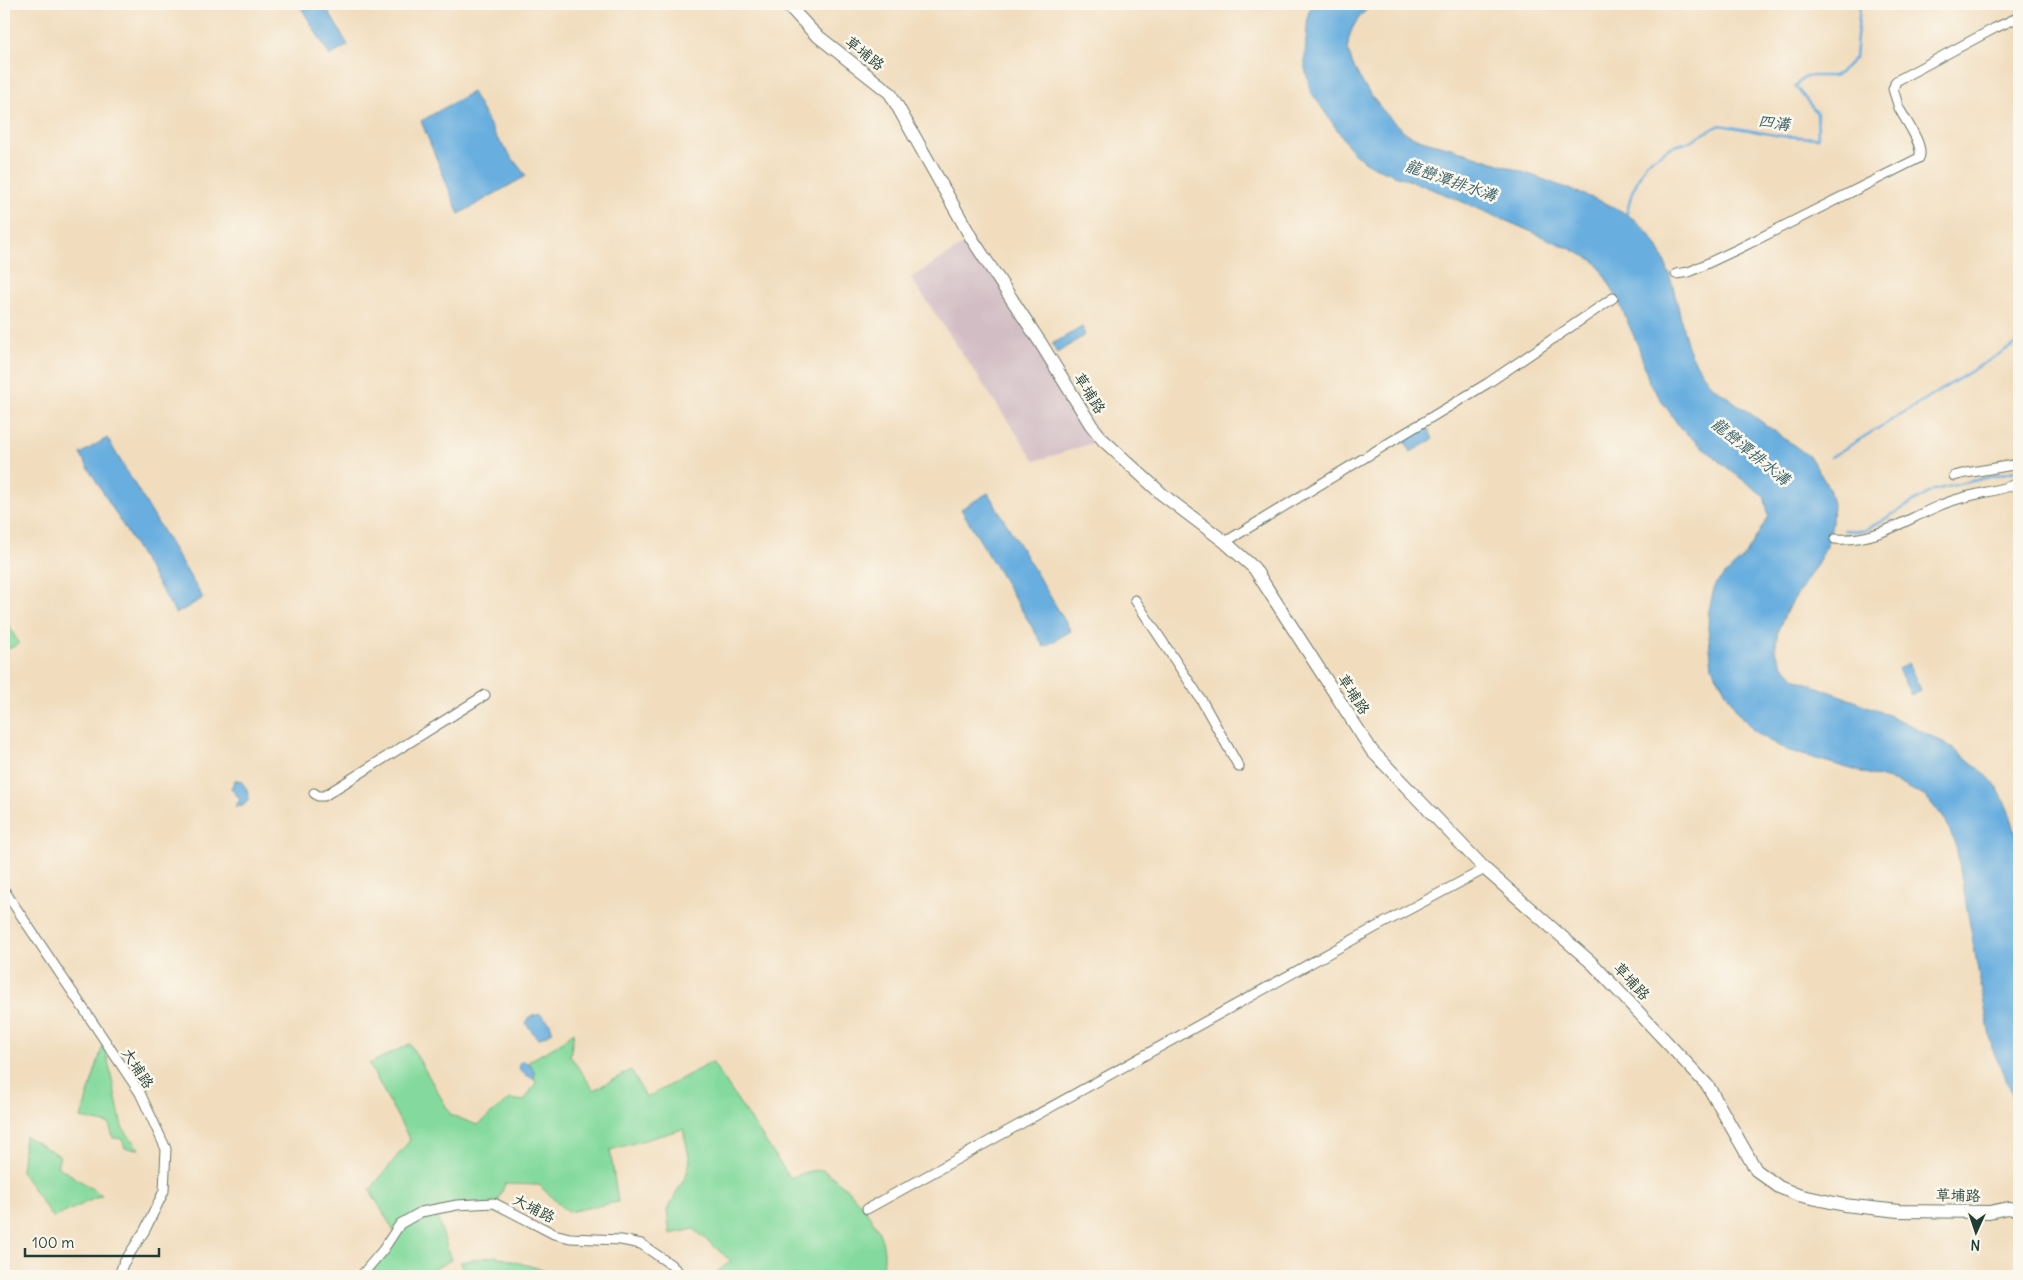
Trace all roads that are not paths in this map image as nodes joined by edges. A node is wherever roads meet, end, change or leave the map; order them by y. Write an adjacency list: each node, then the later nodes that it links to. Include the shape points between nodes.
1 (787, 4): 9 (street, 草埔路, via 814,33 890,93 972,239 1103,440 1164,495)
2 (2019, 17): 3 (street, via 1896,81 1893,89 1919,146 1919,158 1738,249 1689,272)
3 (1676, 274)
4 (1612, 298): 9 (street, via 1488,382)
5 (2019, 464): 6 (street)
6 (1954, 476)
7 (2019, 483): 8 (street, via 1942,504 1867,538)
8 (1835, 539)
9 (1225, 542): 14 (street, 草埔路, via 1254,568 1372,751)
10 (1135, 600): 12 (street, via 1202,701)
11 (485, 696): 13 (street, via 324,796)
12 (1239, 767)
13 (314, 792)
14 (1485, 869): 16 (street); 17 (street, 草埔路, via 1593,964 1708,1086 1756,1170 1779,1187 1798,1195 1844,1205 1899,1211)
15 (4, 890): 18 (street, 大埔路, via 140,1093 166,1149 164,1191)
16 (867, 1209)
17 (2019, 1210)
18 (119, 1276)
19 (361, 1276): 20 (street, 大埔路, via 400,1224 421,1212 494,1203 554,1234 641,1244)
20 (683, 1276)

